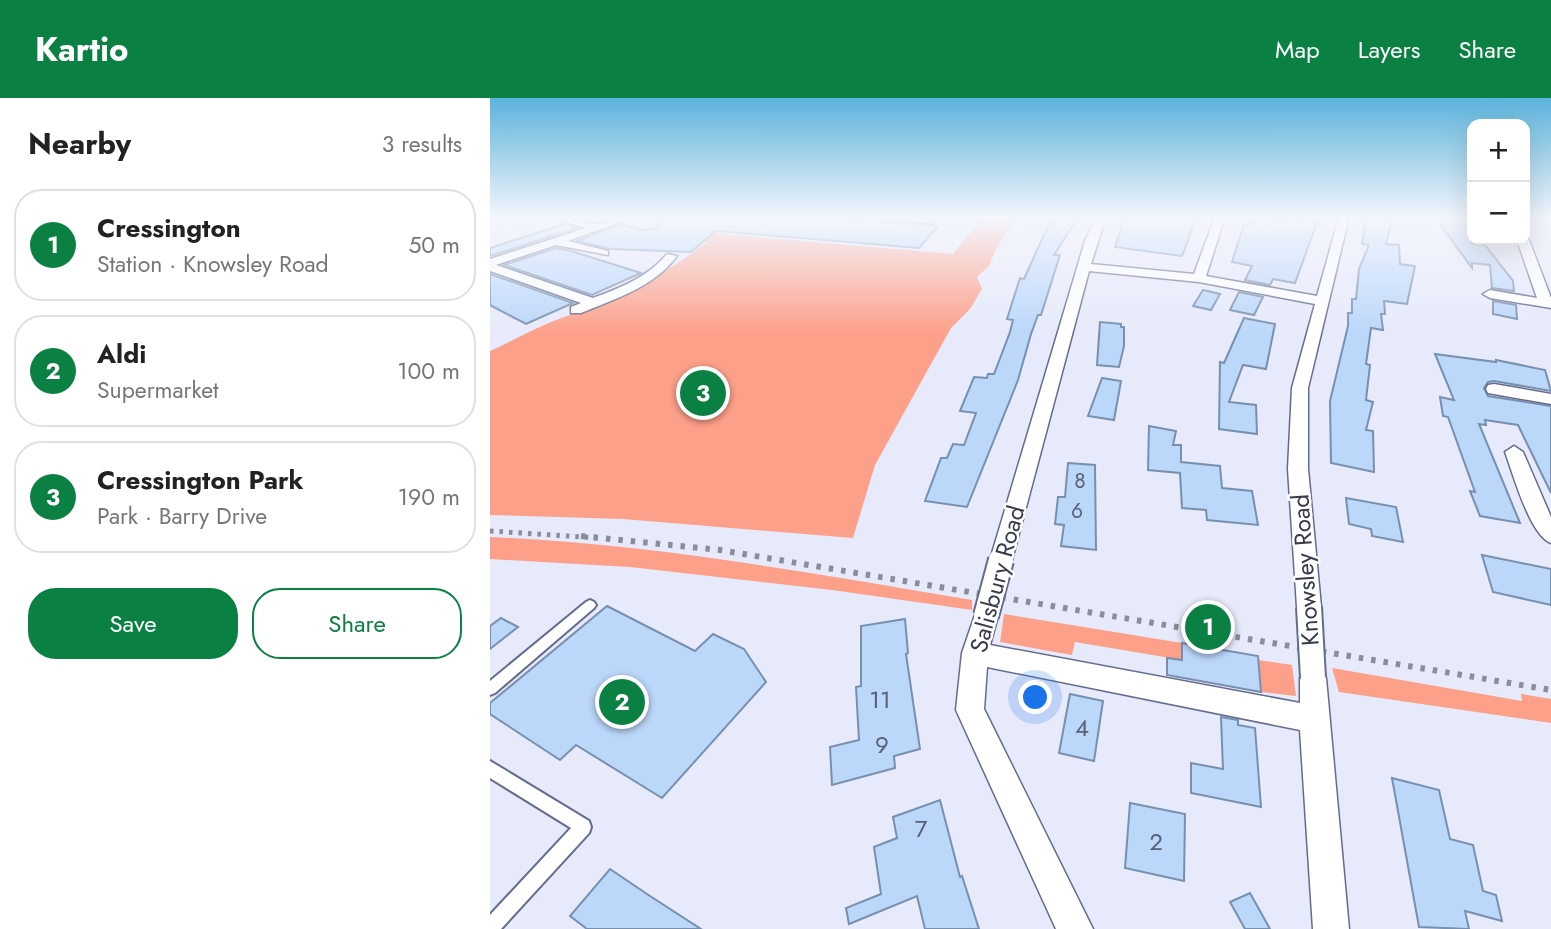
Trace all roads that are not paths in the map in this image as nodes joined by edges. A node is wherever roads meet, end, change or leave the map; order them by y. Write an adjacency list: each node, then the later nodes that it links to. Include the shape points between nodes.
1 (515, 256): 7 (street)
2 (671, 256): 12 (street, via 643,279)
3 (1087, 256): 8 (street, Salisbury Road)
4 (1207, 256): 9 (street)
5 (1334, 256): 11 (street, Knowsley Road)
6 (1530, 256): 13 (street)
7 (490, 265): 12 (street)
8 (1084, 267): 9 (street); 20 (street, Salisbury Road, bridge)
9 (1199, 278): 11 (street)
10 (1490, 294): 13 (street)
11 (1323, 301): 22 (street, Knowsley Road, bridge, via 1300,388 1297,469)
12 (593, 303): 14 (street)
13 (1549, 303)
14 (576, 310)
15 (1494, 389): 16 (street)
16 (1551, 399)
17 (1514, 452): 18 (street)
18 (1551, 535)
19 (590, 605): 21 (lane)
20 (975, 653): 22 (street); 25 (street, Salisbury Road, via 970,710)
21 (490, 689)
22 (1314, 719): 26 (street, Knowsley Road)
23 (490, 769): 24 (lane, via 583,827)
24 (490, 928)
25 (1075, 929)
26 (1331, 929)

